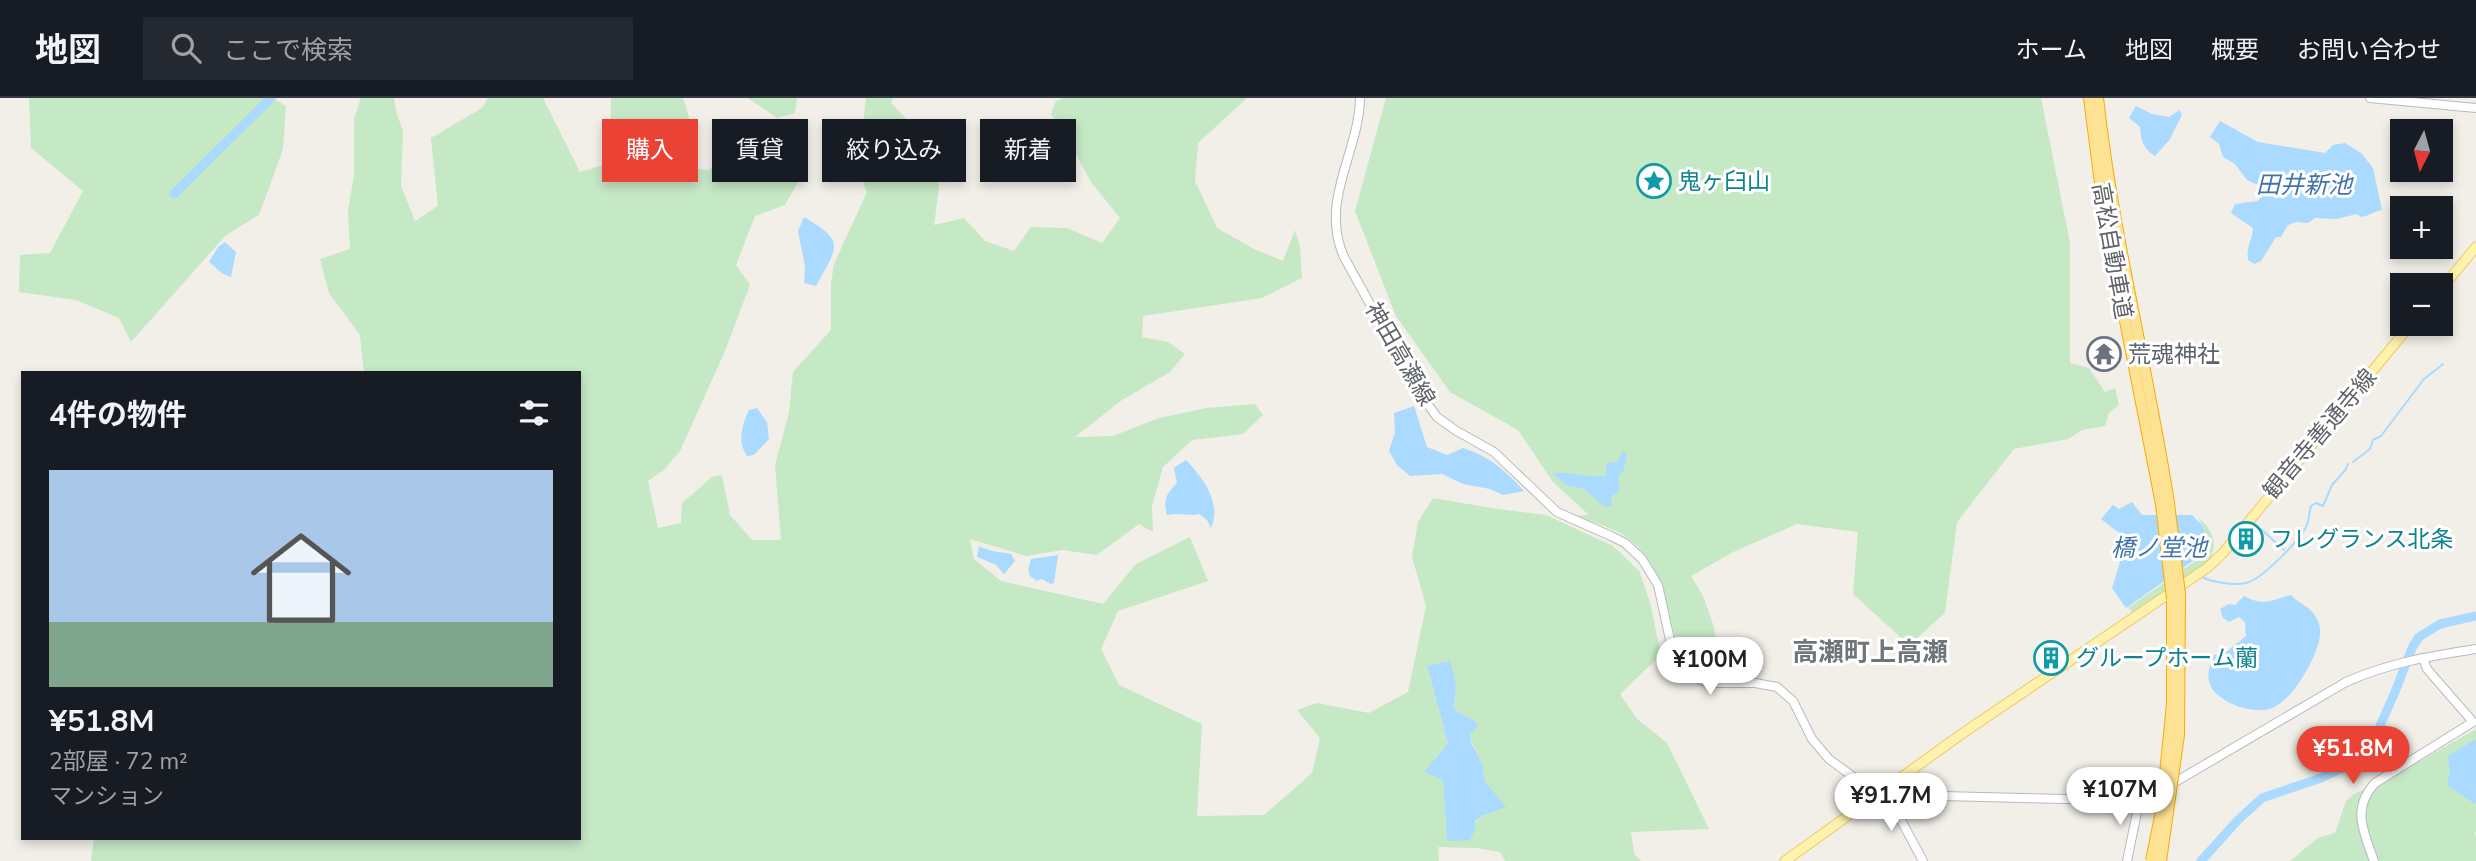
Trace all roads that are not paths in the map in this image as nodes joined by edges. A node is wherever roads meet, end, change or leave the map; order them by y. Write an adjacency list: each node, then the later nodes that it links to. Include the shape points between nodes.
1 (1360, 98): 13 (main road, 神田高瀬線, via 1336,206 1336,236 1423,399 1445,424 1503,459 1556,512 1634,550 1658,585 1672,649 1683,670 1711,683 1767,684 1785,692 1819,749)
2 (2089, 98): 9 (highway, 高松自動車道, via 2104,214)
3 (2098, 98): 9 (highway, 高松自動車道, via 2114,212 2160,447)
4 (2370, 98): 5 (main road)
5 (2476, 108)
6 (2476, 247): 7 (main road)
7 (2453, 275)
8 (2402, 336): 13 (main road, 観音寺善通寺線, via 2207,568)
9 (2165, 503): 12 (highway, 高松自動車道, bridge, via 2176,597)
10 (2476, 649): 11 (main road)
11 (2423, 658): 14 (main road, via 2380,667 2346,682); 20 (main road, via 2473,722 2375,783 2365,795 2361,816)
12 (2174, 735): 18 (highway, 高松自動車道, bridge); 19 (highway, 高松自動車道, bridge)
13 (1881, 793): 14 (main road); 15 (main road, 観音寺善通寺線); 16 (main road)
14 (2140, 798): 17 (main road)
15 (1785, 861)
16 (1923, 861)
17 (2127, 861)
18 (2151, 861)
19 (2161, 861)
20 (2374, 861)

